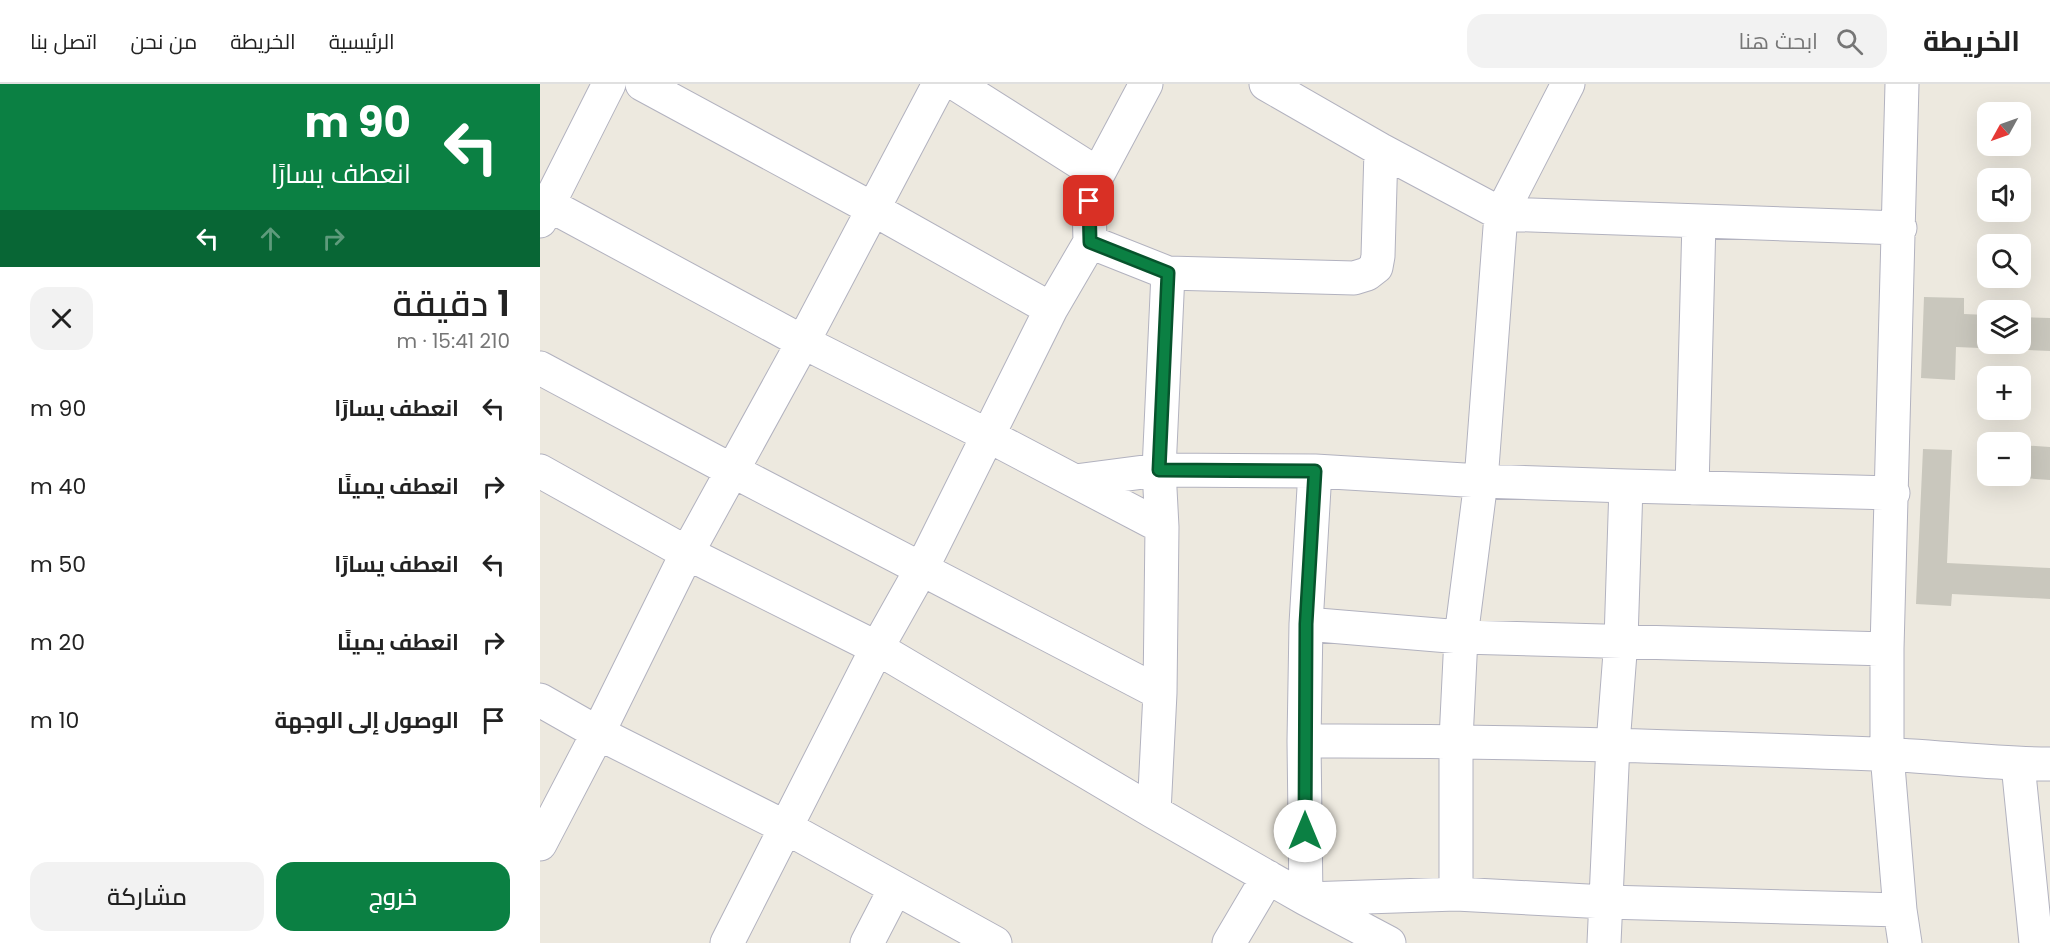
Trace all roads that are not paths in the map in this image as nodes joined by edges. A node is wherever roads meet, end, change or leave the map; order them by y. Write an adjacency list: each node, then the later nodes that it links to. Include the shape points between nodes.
1 (609, 84): 11 (street)
2 (642, 84): 12 (street)
3 (939, 84): 12 (street)
4 (956, 84): 10 (street)
5 (1146, 84): 10 (street)
6 (1266, 84): 9 (street)
7 (1568, 84): 13 (street)
8 (1902, 84): 15 (street)
9 (1381, 150): 13 (street); 17 (street, via 1378,256 1376,267 1367,274 1354,278)
10 (1098, 174): 16 (street, via 1089,201)
11 (543, 209): 19 (street)
12 (873, 209): 18 (street); 19 (street)
13 (1502, 214): 14 (street); 27 (street)
14 (1699, 221): 15 (street); 29 (street)
15 (1900, 228): 30 (street)
16 (1090, 242): 17 (street); 18 (street)
17 (1168, 273): 22 (street)
18 (1051, 309): 21 (street)
19 (803, 342): 21 (street); 24 (street)
20 (540, 368): 24 (street)
21 (987, 435): 26 (street); 33 (street)
22 (1159, 470): 25 (street); 26 (street); 31 (street)
23 (540, 471): 32 (street)
24 (733, 471): 32 (street); 33 (street)
25 (1315, 471): 27 (street); 34 (street)
26 (1074, 481): 31 (street)
27 (1481, 481): 28 (street); 35 (street)
28 (1626, 486): 29 (street); 36 (street)
29 (1692, 488): 30 (street)
30 (1893, 493): 38 (street)
31 (1162, 527): 39 (street)
32 (687, 553): 37 (street); 41 (street)
33 (922, 568): 37 (street); 39 (street)
34 (1306, 624): 35 (street); 43 (street)
35 (1461, 637): 36 (street); 42 (street)
36 (1622, 640): 38 (street); 44 (street)
37 (877, 648): 47 (street); 48 (street)
38 (1887, 649): 45 (street)
39 (1160, 693): 47 (street)
40 (540, 700): 41 (street)
41 (598, 732): 48 (street); 49 (street)
42 (1456, 740): 43 (street); 44 (street); 52 (street)
43 (1305, 741): 53 (street)
44 (1613, 744): 45 (street); 54 (street)
45 (1887, 754): 46 (street); 55 (street)
46 (2034, 764): 63 (street)
47 (1154, 812): 50 (street)
48 (787, 828): 51 (street); 56 (street)
49 (540, 844)
50 (1268, 877): 53 (street); 59 (street)
51 (895, 889): 57 (street); 58 (street)
52 (1456, 894): 53 (street); 54 (street)
53 (1306, 899): 60 (street)
54 (1606, 902): 55 (street); 61 (street)
55 (1900, 910): 62 (street)
56 (727, 943)
57 (867, 943)
58 (995, 943)
59 (1229, 943)
60 (1389, 943)
61 (1604, 943)
62 (1905, 943)
63 (2036, 943)

